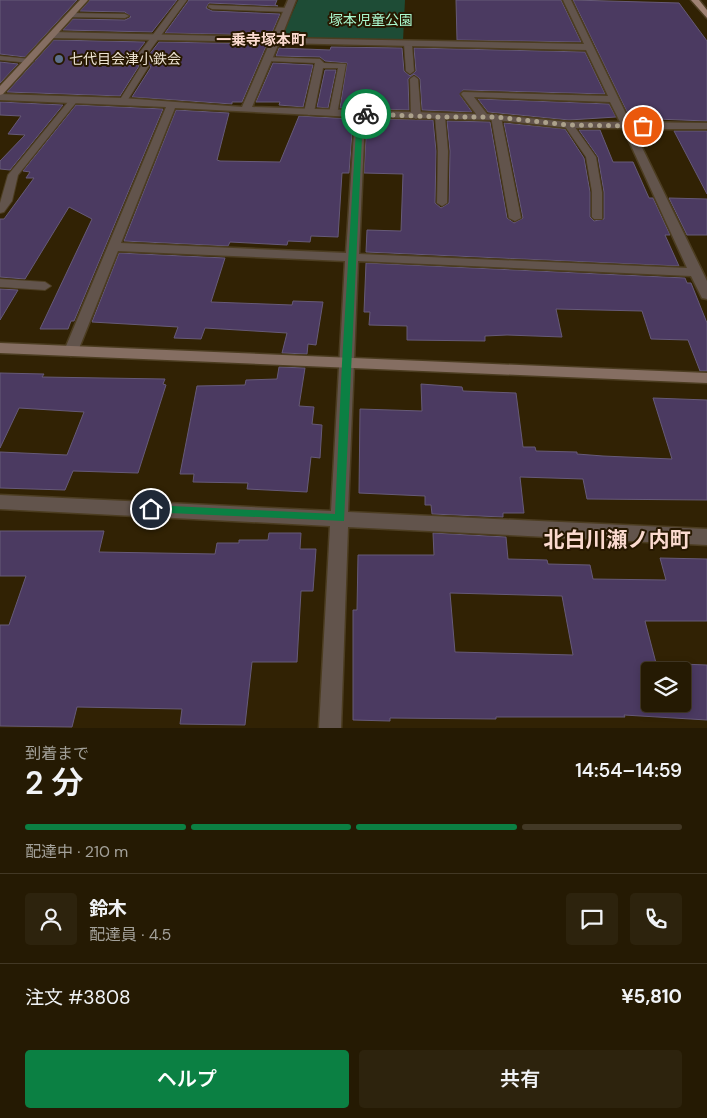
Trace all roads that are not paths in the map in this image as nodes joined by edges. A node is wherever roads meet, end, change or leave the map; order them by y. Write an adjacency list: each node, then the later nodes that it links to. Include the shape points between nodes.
1 (84, 0): 8 (street)
2 (183, 0): 12 (lane)
3 (292, 0): 7 (street)
4 (567, 0): 15 (street)
5 (695, 0): 10 (main road)
6 (212, 7): 7 (lane)
7 (288, 10): 13 (street)
8 (70, 15): 9 (lane); 11 (street)
9 (125, 16)
10 (707, 16)
11 (53, 35): 12 (street); 18 (street)
12 (156, 38): 13 (street); 24 (lane, via 138,60 145,66)
13 (275, 41): 14 (street); 17 (street)
14 (408, 44): 15 (street); 30 (lane)
15 (590, 47): 23 (street)
16 (0, 58): 18 (lane)
17 (267, 59): 19 (lane, via 320,61); 26 (street)
18 (30, 60): 20 (street)
19 (319, 65): 27 (lane); 28 (lane, via 343,66)
20 (0, 92)
21 (0, 97): 22 (street)
22 (76, 99): 24 (street); 38 (lane)
23 (614, 99): 32 (street, via 466,94); 35 (street)
24 (123, 101): 25 (street)
25 (172, 104): 26 (street); 43 (street)
26 (246, 110): 27 (street)
27 (309, 112): 28 (street)
28 (334, 113): 29 (street)
29 (360, 114): 30 (street); 44 (street)
30 (416, 116): 31 (street)
31 (440, 117): 32 (street); 39 (lane)
32 (484, 117): 33 (street)
33 (496, 117): 34 (street); 42 (lane)
34 (569, 125): 35 (street); 41 (lane, via 591,157)
35 (626, 125): 36 (street); 45 (street)
36 (707, 126)
37 (0, 174): 38 (lane)
38 (13, 174): 40 (lane, via 7,201)
39 (442, 203)
40 (0, 210)
41 (598, 217)
42 (514, 218)
43 (114, 247): 44 (street); 50 (street)
44 (353, 256): 45 (street); 51 (street)
45 (696, 272): 48 (street)
46 (0, 283): 47 (lane)
47 (45, 286)
48 (707, 295)
49 (0, 348): 50 (street)
50 (71, 351): 51 (street)
51 (346, 363): 52 (street); 54 (street)
52 (707, 378)
53 (0, 502): 54 (street)
54 (340, 518): 55 (street); 56 (street)
55 (707, 537)
56 (330, 728)

